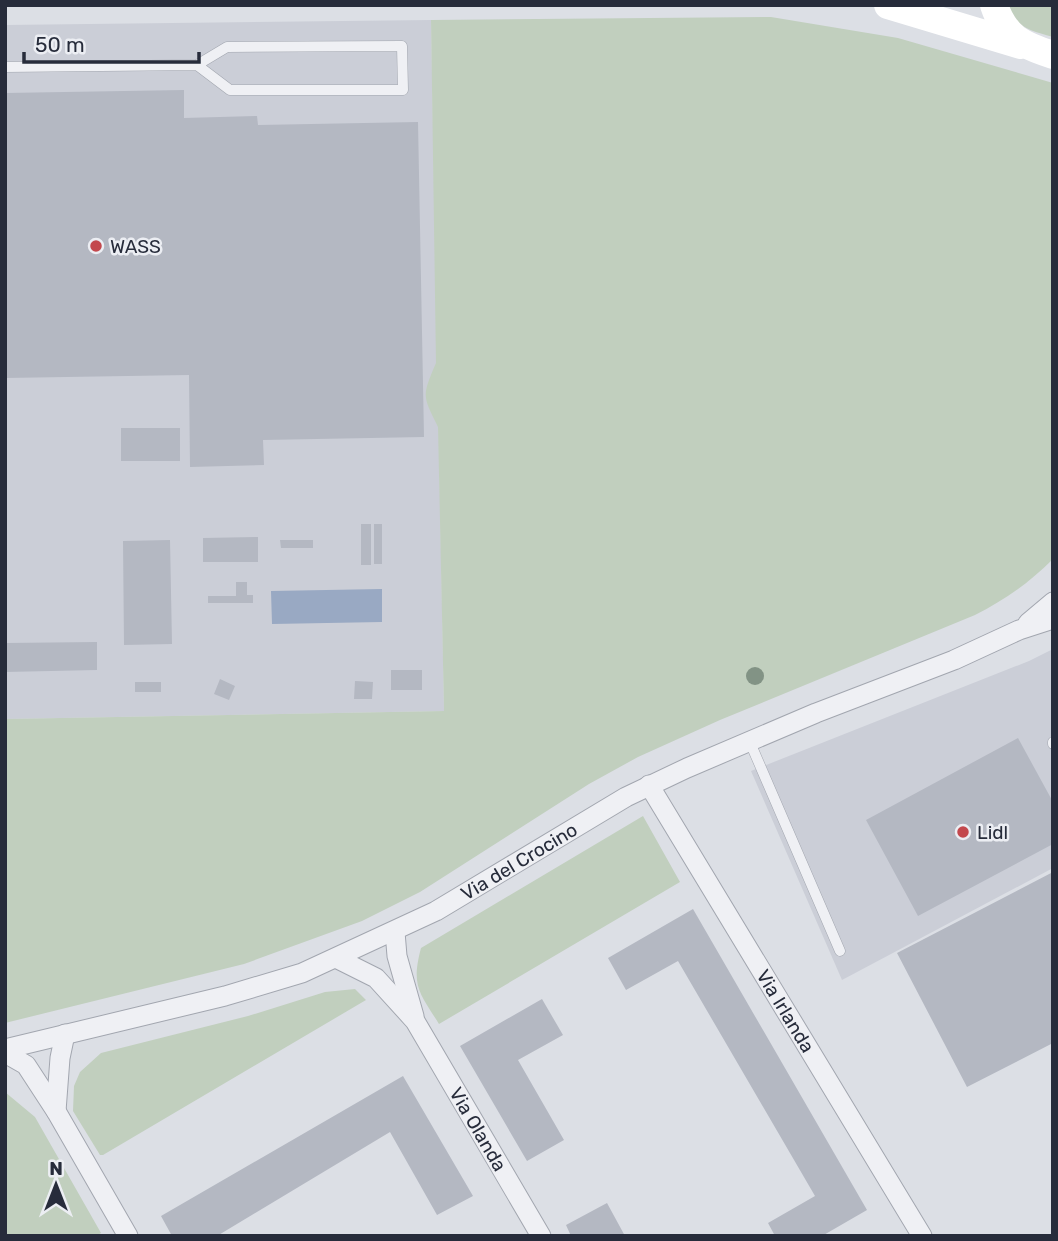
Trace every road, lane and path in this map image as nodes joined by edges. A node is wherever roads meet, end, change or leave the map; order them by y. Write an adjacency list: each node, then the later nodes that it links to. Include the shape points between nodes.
1 (888, 5): 3 (main road)
2 (994, 5): 3 (main road, via 1005,28)
3 (1021, 45): 4 (main road)
4 (1053, 55)
5 (197, 65): 5 (lane, via 230,90 403,90 402,46 227,47); 6 (lane)
6 (5, 68)
7 (1053, 602): 9 (street, Via del Crocino)
8 (1053, 619): 9 (street, Via del Crocino)
9 (1019, 630): 10 (street, Via del Crocino)
10 (749, 740): 11 (street, Via del Crocino); 13 (lane)
11 (649, 785): 12 (street, Via del Crocino); 21 (street, Via Irlanda)
12 (395, 932): 14 (street, Via del Crocino); 15 (street, Via Olanda)
13 (841, 951)
14 (336, 958): 15 (street, Via Olanda, via 376,978); 16 (street, Via del Crocino, via 225,996)
15 (415, 1021): 20 (street, Via Olanda)
16 (65, 1034): 17 (street, Via del Crocino); 18 (street)
17 (5, 1051): 18 (street, via 26,1065)
18 (57, 1111): 19 (street)
19 (128, 1236)
20 (541, 1236)
21 (922, 1236)

